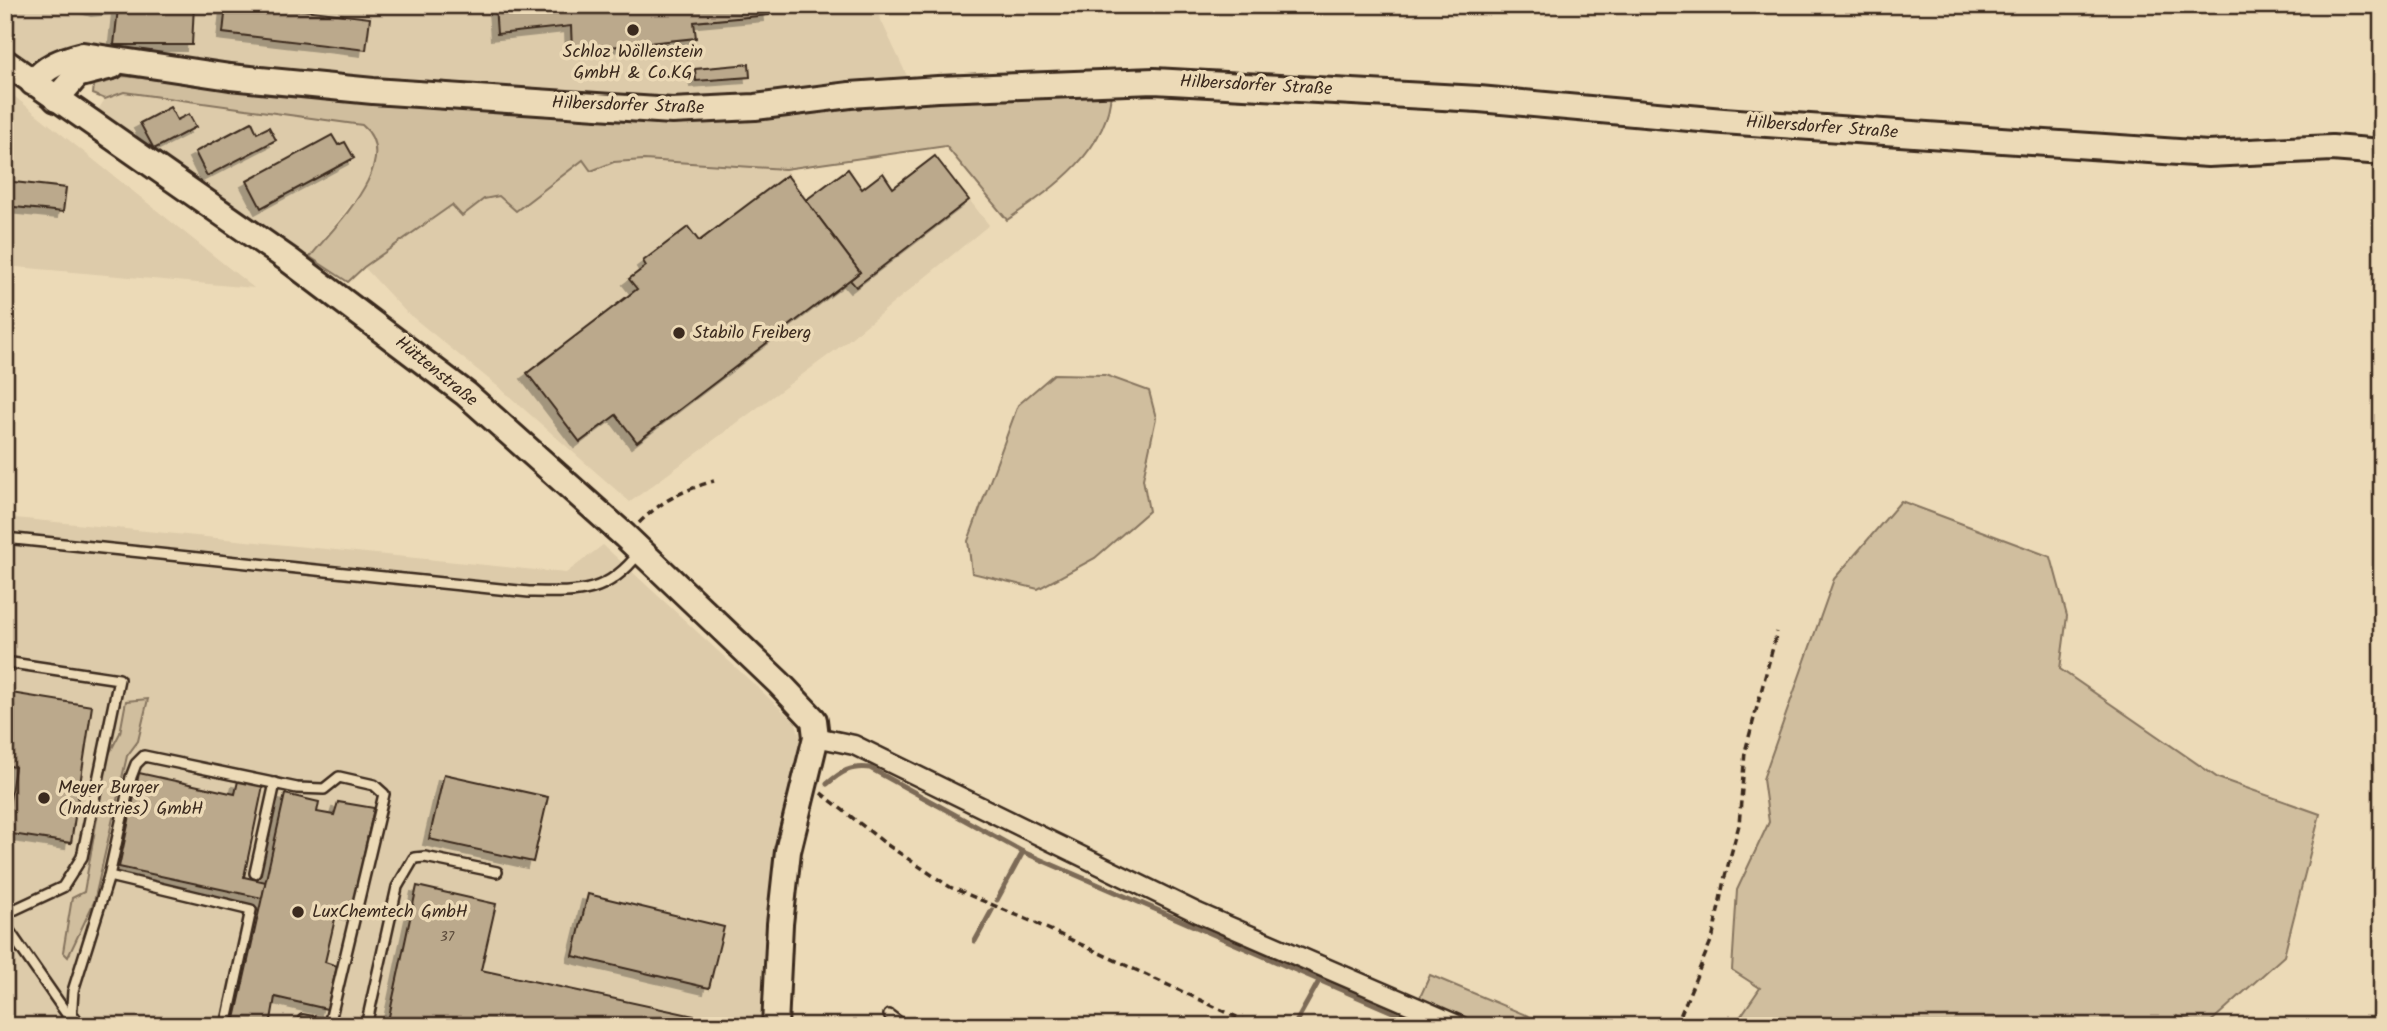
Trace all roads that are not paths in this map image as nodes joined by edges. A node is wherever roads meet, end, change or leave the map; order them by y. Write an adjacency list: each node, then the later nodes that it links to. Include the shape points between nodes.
1 (5, 62): 3 (main road, Hüttenstraße)
2 (132, 63): 3 (main road, Hilbersdorfer Straße, via 83,55 60,61); 4 (main road, Hilbersdorfer Straße, via 85,71); 5 (main road, Hilbersdorfer Straße, via 373,91 658,110 755,107 937,89 1154,81 1479,99 1737,122 2208,154 2332,148)
3 (33, 83): 4 (main road, Hüttenstraße)
4 (55, 100): 7 (main road, Hüttenstraße, via 400,342 466,394)
5 (2382, 152)
6 (5, 538): 7 (lane, via 529,592 578,593 601,587 627,569)
7 (632, 544): 9 (main road, Hüttenstraße, via 795,699 814,720)
8 (5, 663): 14 (lane, via 118,679 82,857 63,887)
9 (816, 737): 21 (main road, via 788,851); 23 (street, via 854,745 1198,913)
10 (275, 783): 12 (lane); 13 (lane, via 145,756 135,764 131,777); 19 (lane, via 324,789 339,778 374,785 384,794 329,1025 303,1020)
11 (497, 872): 20 (lane, via 414,858 397,887)
12 (255, 873)
13 (109, 876): 17 (lane, via 73,991); 18 (lane, via 251,910)
14 (5, 914)
15 (5, 925): 17 (lane)
16 (889, 1015): 22 (lane)
17 (73, 1023)
18 (226, 1026)
19 (302, 1026)
20 (366, 1026)
21 (775, 1026)
22 (904, 1026)
23 (1460, 1026)

